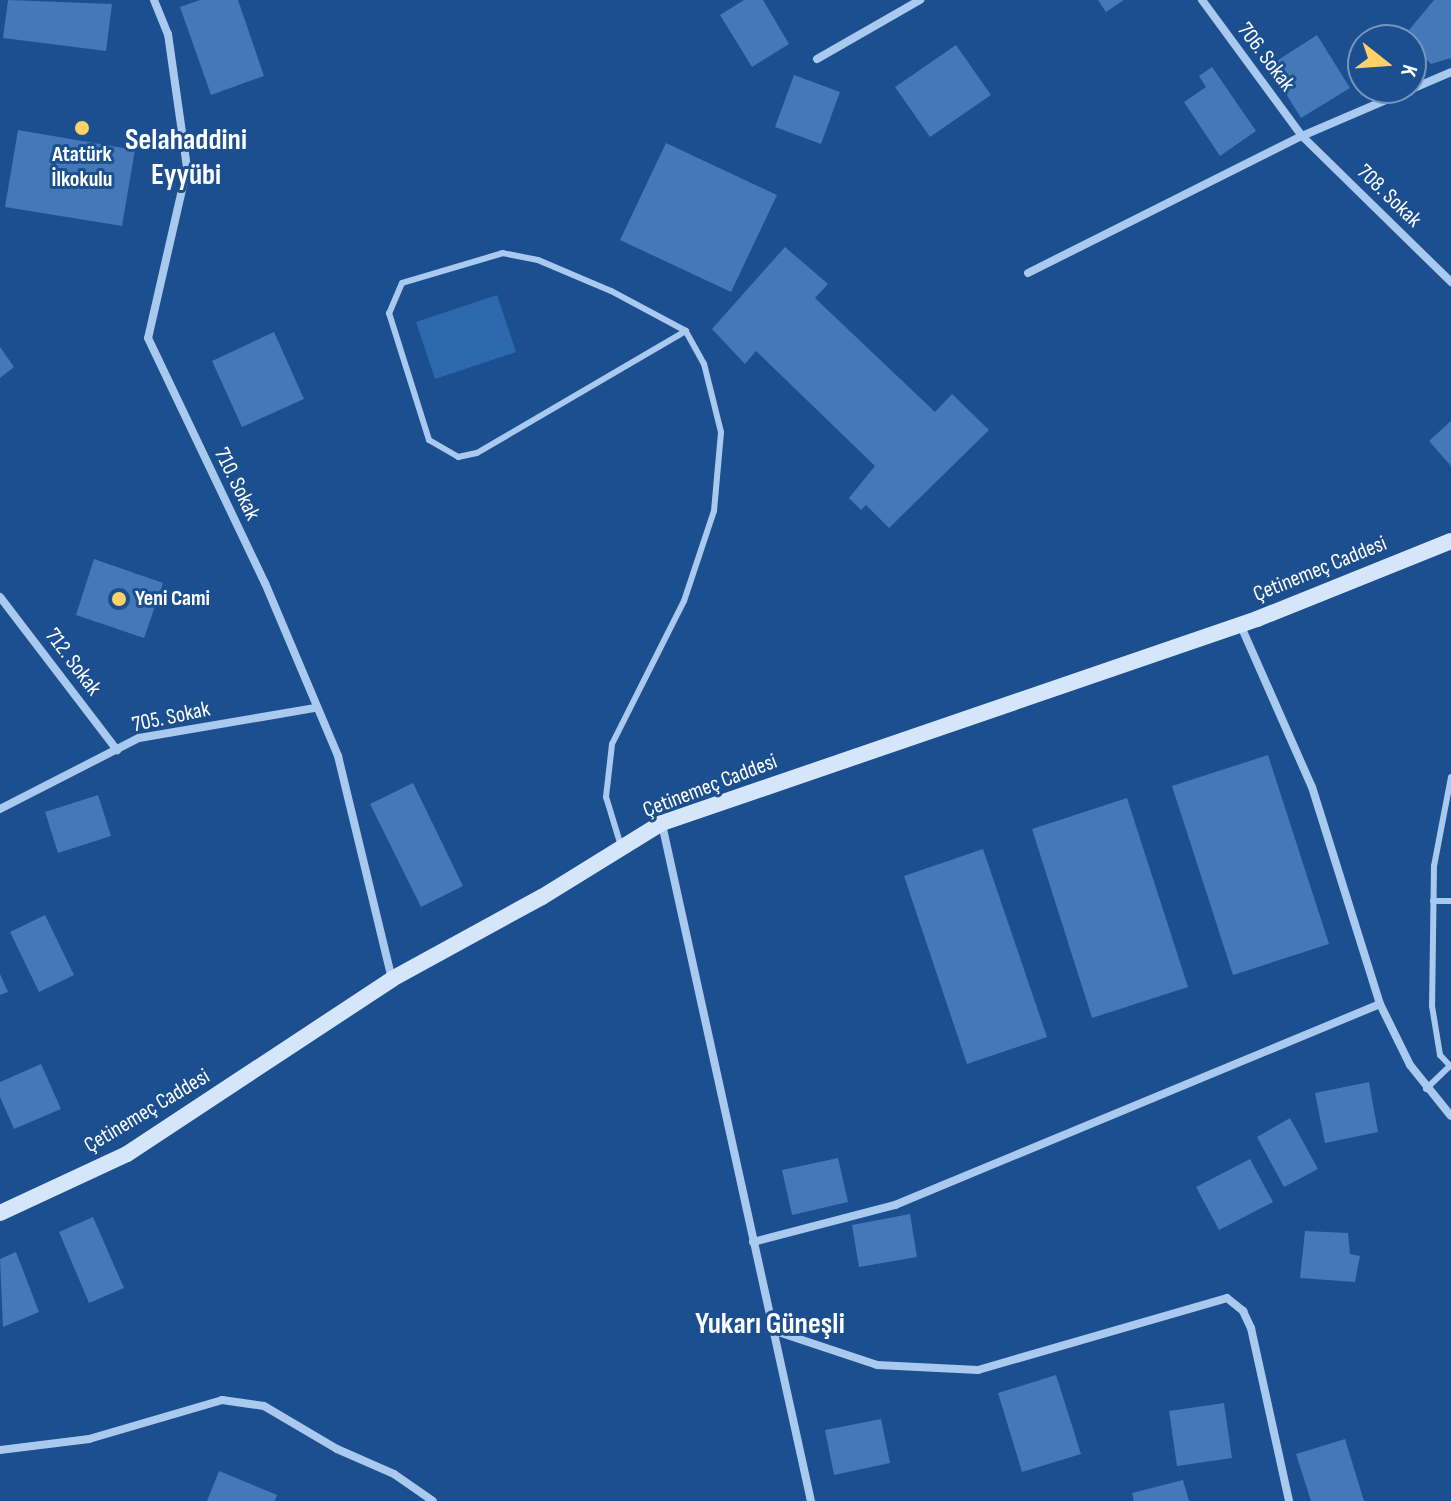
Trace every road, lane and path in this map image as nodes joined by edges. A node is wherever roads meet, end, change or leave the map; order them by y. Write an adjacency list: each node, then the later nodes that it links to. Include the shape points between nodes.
1 (154, 0): 13 (street, 710. Sokak, via 168,34 187,168 148,338 265,583)
2 (920, 0): 4 (street)
3 (1202, 0): 6 (street, 706. Sokak)
4 (817, 59)
5 (1451, 72): 6 (street)
6 (1302, 136): 7 (street); 8 (street, 708. Sokak)
7 (1028, 273)
8 (1451, 282)
9 (686, 331): 9 (lane, via 477,453 458,457 429,440 388,323 402,283 503,253 538,260 611,291); 18 (lane, via 704,364 718,409 718,484 698,570 612,744 606,797)
10 (1451, 541): 12 (main road, Çetinemeç Caddesi)
11 (0, 597): 14 (street, 712. Sokak)
12 (1240, 624): 17 (main road, Çetinemeç Caddesi); 22 (street, via 1312,787)
13 (315, 708): 14 (street, 705. Sokak, via 139,738); 21 (street, 710. Sokak, via 338,756)
14 (117, 750): 16 (street, 705. Sokak)
15 (1451, 777): 19 (lane, via 1438,831)
16 (0, 809)
17 (662, 823): 18 (main road, Çetinemeç Caddesi); 27 (street)
18 (621, 848): 21 (main road, Çetinemeç Caddesi)
19 (1433, 901): 20 (lane); 23 (lane, via 1432,1006 1440,1055)
20 (1451, 901)
21 (392, 979): 26 (main road, Çetinemeç Caddesi, via 127,1154)
22 (1380, 1004): 24 (street); 27 (street, via 895,1205)
23 (1450, 1067): 24 (lane)
24 (1426, 1089): 25 (street)
25 (1451, 1116)
26 (0, 1213)
27 (753, 1242): 28 (street)
28 (772, 1330): 31 (street); 32 (street, via 877,1365 978,1370 1227,1298 1243,1311 1251,1328)
29 (0, 1450): 30 (street, via 89,1439 222,1400 264,1406 337,1449 394,1474)
30 (433, 1501)
31 (811, 1501)
32 (1289, 1501)

